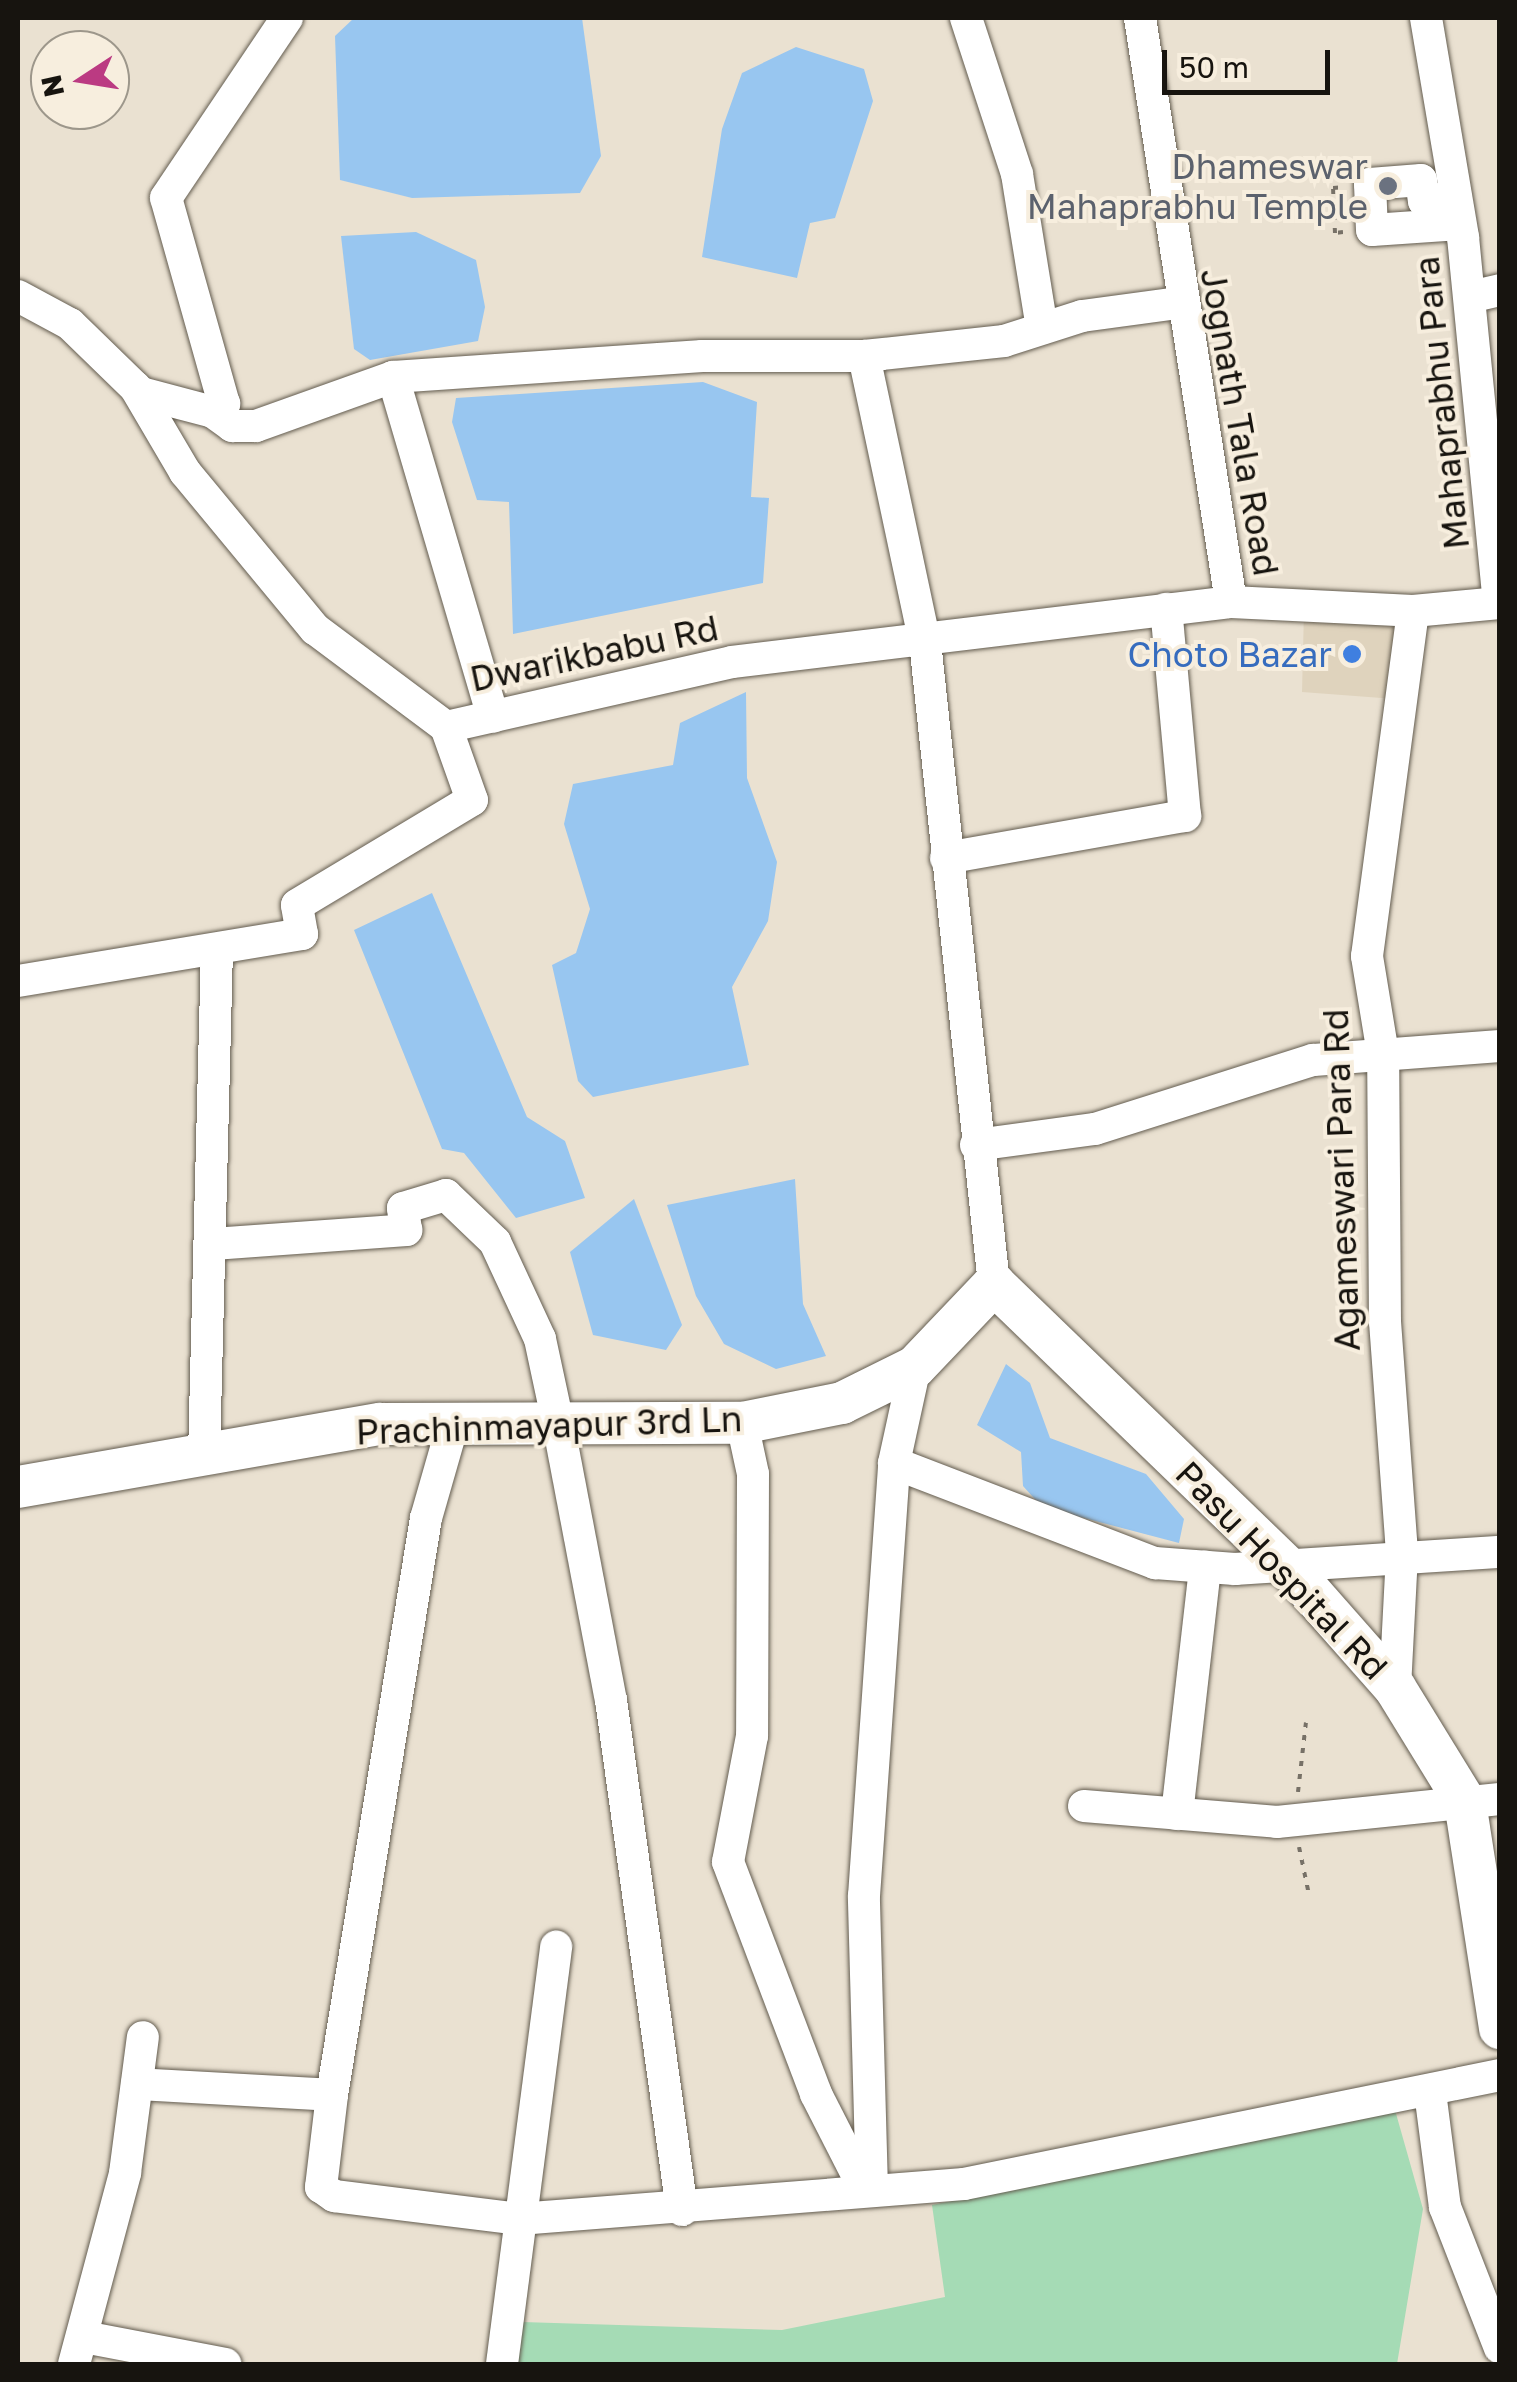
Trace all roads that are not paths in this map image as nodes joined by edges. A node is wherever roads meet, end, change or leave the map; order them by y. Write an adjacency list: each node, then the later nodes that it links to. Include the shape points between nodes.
1 (288, 18): 12 (street, via 166,198 226,391)
2 (966, 18): 8 (street, via 1017,174)
3 (1140, 18): 7 (street, Jognath Tala Road)
4 (1426, 18): 5 (street, Mahaprabhu Para, via 1449,198)
5 (1485, 294): 14 (street, Mahaprabhu Para)
6 (18, 296): 11 (street, via 70,324)
7 (1178, 303): 8 (street); 13 (street, Jognath Tala Road)
8 (1042, 328): 9 (street)
9 (864, 356): 10 (street, via 683,356); 17 (street)
10 (393, 377): 12 (street, via 289,420 232,426); 18 (street)
11 (135, 388): 12 (street); 19 (street, via 185,472 315,630)
12 (213, 412)
13 (1230, 602): 15 (street, Dwarikbabu Rd); 16 (street, Dwarikbabu Rd)
14 (1499, 603): 16 (street, Dwarikbabu Rd)
15 (1166, 609): 17 (street, Dwarikbabu Rd); 20 (street, via 1184,816)
16 (1413, 611): 24 (street, Agameswari Para Rd, via 1367,956)
17 (932, 639): 18 (street, Dwarikbabu Rd, via 732,662); 20 (street)
18 (494, 716): 19 (street, Dwarikbabu Rd)
19 (446, 727): 21 (street, Dwarikbabu Rd, via 472,800 297,905 302,934)
20 (946, 858): 25 (street)
21 (217, 950): 22 (street, Dwarikbabu Rd); 26 (street)
22 (18, 980)
23 (1500, 1046): 24 (street)
24 (1383, 1054): 25 (street, via 1313,1060 1095,1128); 36 (street, Agameswari Para Rd, via 1385,1322)
25 (976, 1145): 27 (street)
26 (213, 1244): 31 (street, via 406,1230 403,1208 446,1195 496,1242 540,1339); 32 (street)
27 (994, 1284): 28 (main road, Prachinmayapur 3rd Ln); 37 (main road, Pasu Hospital Rd)
28 (915, 1367): 29 (main road, Prachinmayapur 3rd Ln, via 842,1403); 33 (street)
29 (742, 1423): 31 (main road, Prachinmayapur 3rd Ln); 50 (street, via 753,1474 752,1736 728,1862 816,2094)
30 (453, 1424): 31 (main road, Prachinmayapur 3rd Ln); 32 (main road, Prachinmayapur 3rd Ln, via 380,1424); 49 (street, via 426,1518)
31 (558, 1424): 51 (street, via 624,1778)
32 (204, 1455): 34 (main road, Prachinmayapur 3rd Ln)
33 (894, 1462): 38 (street, via 1154,1563); 50 (street, via 864,1896)
34 (18, 1487)
35 (1500, 1552): 36 (street)
36 (1402, 1553): 37 (street); 39 (street, Agameswari Para Rd)
37 (1278, 1560): 38 (street); 39 (main road, Pasu Hospital Rd)
38 (1205, 1567): 42 (street)
39 (1395, 1688): 40 (main road, Pasu Hospital Rd)
40 (1482, 1801): 42 (street, via 1298,1820); 44 (main road, Pasu Hospital Rd)
41 (1084, 1806): 42 (street)
42 (1176, 1814)
43 (556, 1946): 52 (street)
44 (1500, 2028)
45 (143, 2037): 47 (street)
46 (1500, 2076): 48 (street)
47 (136, 2084): 49 (street); 54 (street)
48 (1430, 2092): 50 (street, via 964,2184); 53 (street, via 1445,2206)
49 (332, 2095): 52 (street, via 320,2187)
50 (869, 2189): 51 (street)
51 (682, 2210): 52 (street)
52 (518, 2219): 56 (street)
53 (1500, 2348)
54 (79, 2351): 55 (street)
55 (225, 2364)
56 (502, 2364)

